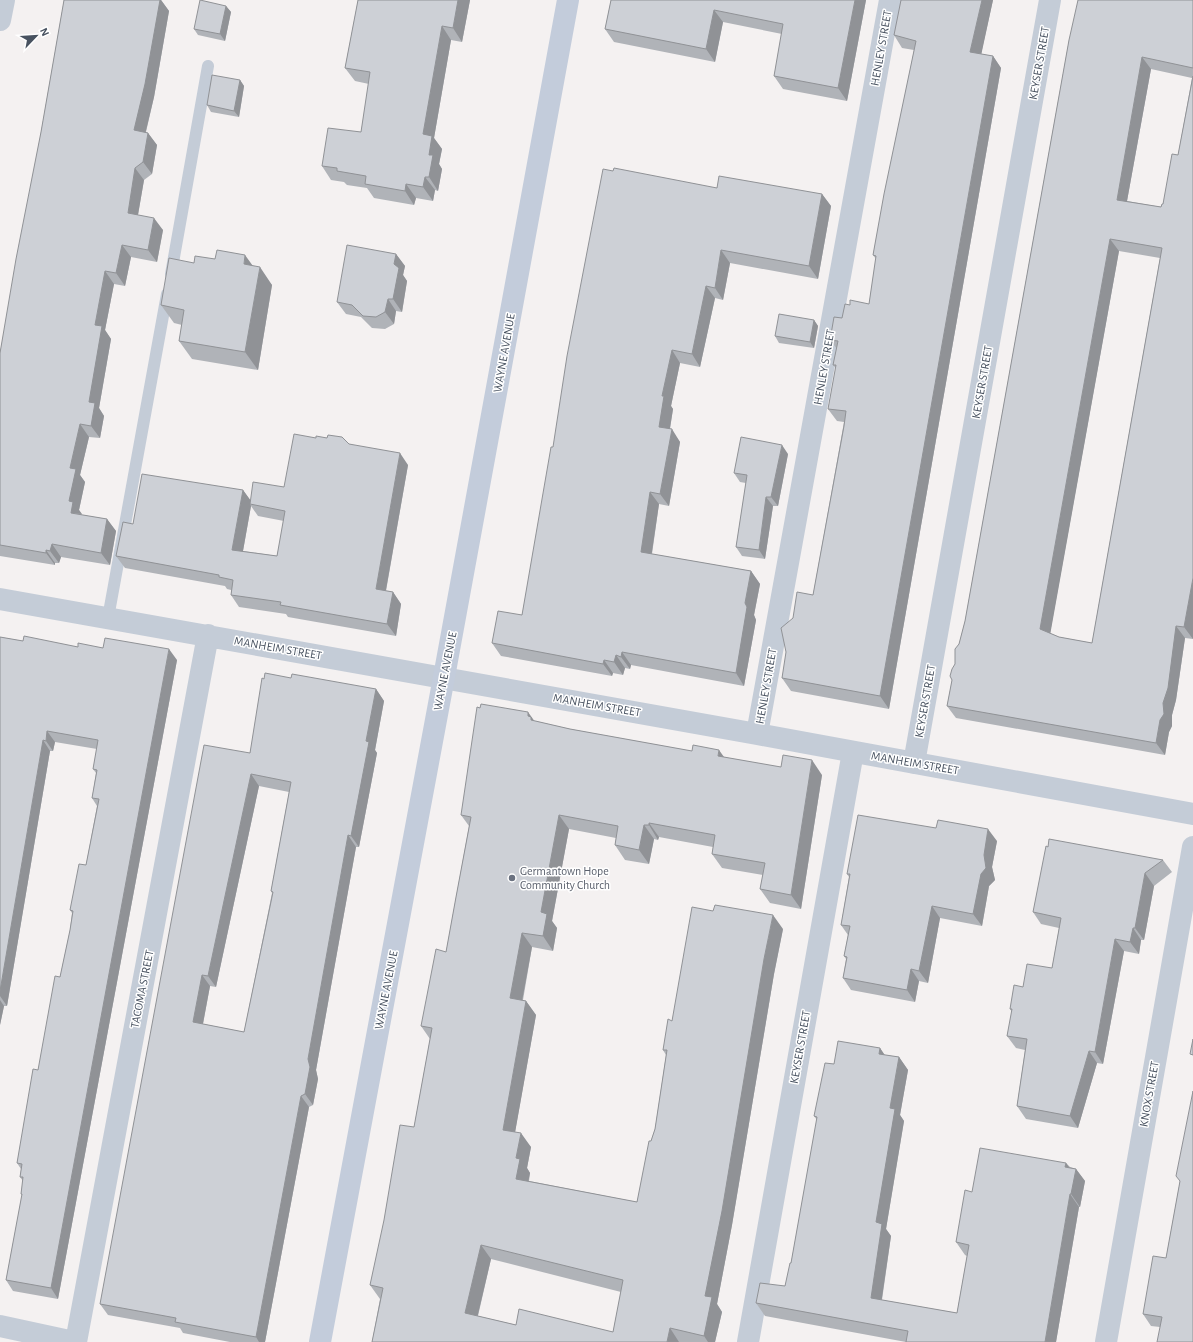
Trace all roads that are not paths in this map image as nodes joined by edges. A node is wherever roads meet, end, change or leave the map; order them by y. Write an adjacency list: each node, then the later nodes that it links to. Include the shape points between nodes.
1 (4, 0): 5 (street)
2 (568, 0): 10 (main road, WAYNE AVENUE)
3 (890, 0): 11 (street, HENLEY STREET)
4 (1050, 0): 13 (street, KEYSER STREET)
5 (0, 20)
6 (208, 66): 8 (lane)
7 (0, 599): 8 (street, MANHEIM STREET)
8 (108, 618): 9 (street, MANHEIM STREET)
9 (208, 636): 10 (street, MANHEIM STREET); 17 (street, TACOMA STREET)
10 (444, 678): 11 (street, MANHEIM STREET); 18 (main road, WAYNE AVENUE)
11 (757, 734): 12 (street, MANHEIM STREET)
12 (853, 752): 13 (street, MANHEIM STREET); 19 (street, KEYSER STREET)
13 (914, 763): 14 (street, MANHEIM STREET)
14 (1193, 814)
15 (1193, 847): 20 (street, KNOX STREET)
16 (0, 1326): 17 (street)
17 (75, 1342)
18 (320, 1342)
19 (748, 1342)
20 (1106, 1342)

